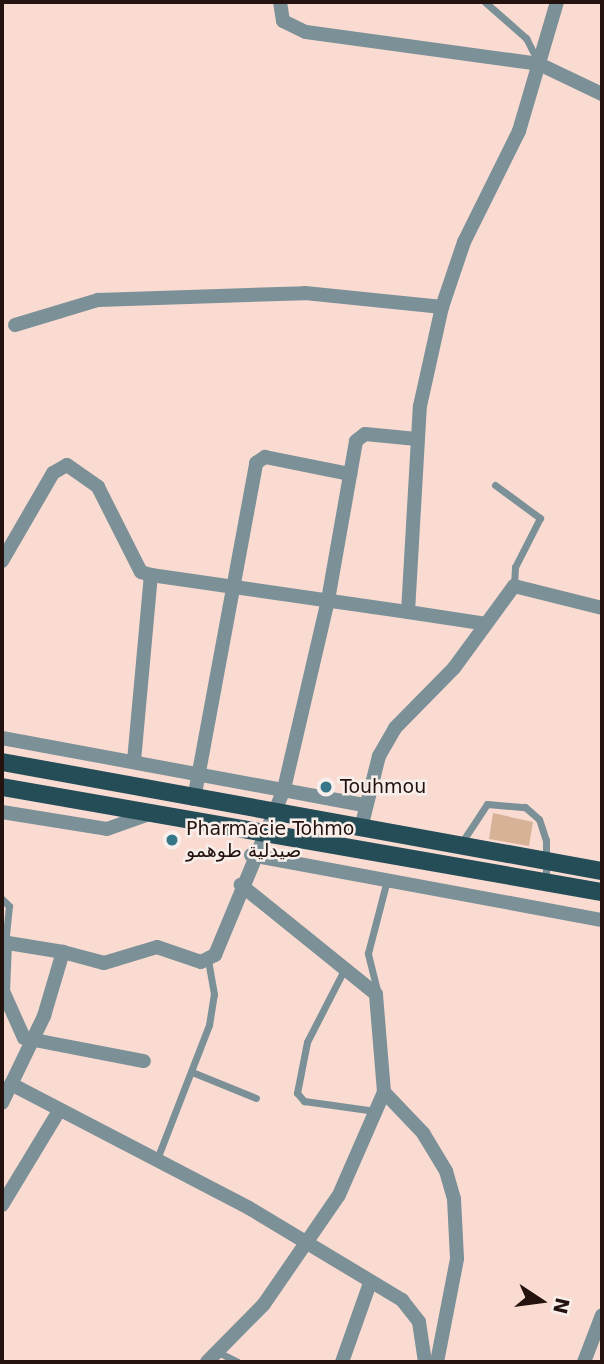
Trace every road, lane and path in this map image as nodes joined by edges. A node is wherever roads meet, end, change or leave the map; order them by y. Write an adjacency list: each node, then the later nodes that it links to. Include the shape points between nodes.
1 (279, 2): 4 (street, via 283,21 306,32)
2 (485, 2): 4 (lane, via 526,38)
3 (557, 2): 4 (street)
4 (539, 64): 5 (street); 6 (street, via 519,131 464,242)
5 (602, 94)
6 (442, 307): 7 (street, via 305,293 98,300); 8 (street)
7 (15, 325)
8 (417, 439): 9 (street, via 359,437); 17 (street)
9 (350, 474): 13 (street, via 260,458); 15 (street)
10 (495, 485): 14 (lane, via 540,518 515,568)
11 (2, 561): 12 (street, via 53,473 67,465 98,487 141,572)
12 (151, 575): 13 (street); 20 (street)
13 (231, 582): 15 (street); 22 (street)
14 (514, 586): 16 (street); 18 (street)
15 (328, 600): 17 (street); 24 (street)
16 (602, 608)
17 (408, 612): 18 (street)
18 (486, 624): 26 (street, via 454,668 395,728)
19 (2, 738): 20 (street)
20 (134, 761): 22 (street)
21 (2, 762): 25 (main road)
22 (198, 772): 24 (street); 25 (street)
23 (2, 787): 28 (main road)
24 (284, 789): 26 (street); 29 (street)
25 (194, 799): 29 (main road)
26 (365, 805): 30 (street)
27 (2, 812): 28 (street, via 107,829)
28 (152, 813): 31 (main road)
29 (269, 813): 30 (main road); 31 (street)
30 (361, 828): 32 (main road)
31 (262, 831): 33 (street); 37 (main road)
32 (460, 846): 34 (main road); 34 (lane, via 482,807 509,803 539,819)
33 (251, 855): 36 (street); 38 (street)
34 (549, 862): 35 (main road); 37 (lane)
35 (600, 868)
36 (387, 880): 41 (street); 46 (lane, via 368,953)
37 (546, 883): 39 (main road)
38 (241, 885): 44 (street); 45 (street)
39 (602, 892)
40 (2, 899): 42 (lane, via 9,906)
41 (602, 920)
42 (4, 942): 43 (street); 47 (street, via 3,991 20,1034)
43 (63, 952): 44 (street, via 104,963 157,947); 47 (street)
44 (208, 961): 49 (lane, via 212,1009)
45 (346, 966): 46 (street); 54 (lane, via 307,1042 297,1093 313,1103)
46 (380, 1000): 51 (street)
47 (33, 1044): 48 (street); 50 (street)
48 (144, 1061)
49 (191, 1072): 52 (lane); 55 (lane)
50 (5, 1092): 53 (street)
51 (384, 1092): 54 (street); 65 (street, via 423,1133 446,1171 454,1199 457,1259)
52 (256, 1098)
53 (59, 1111): 55 (street); 56 (street)
54 (378, 1112): 57 (street, via 339,1195)
55 (156, 1162): 57 (street)
56 (2, 1205)
57 (305, 1243): 58 (street); 60 (street, via 264,1304)
58 (370, 1283): 63 (street); 64 (street, via 414,1311)
59 (602, 1315): 66 (street)
60 (218, 1352): 61 (street); 62 (lane)
61 (206, 1362)
62 (237, 1362)
63 (342, 1362)
64 (425, 1362)
65 (438, 1362)
66 (584, 1362)

